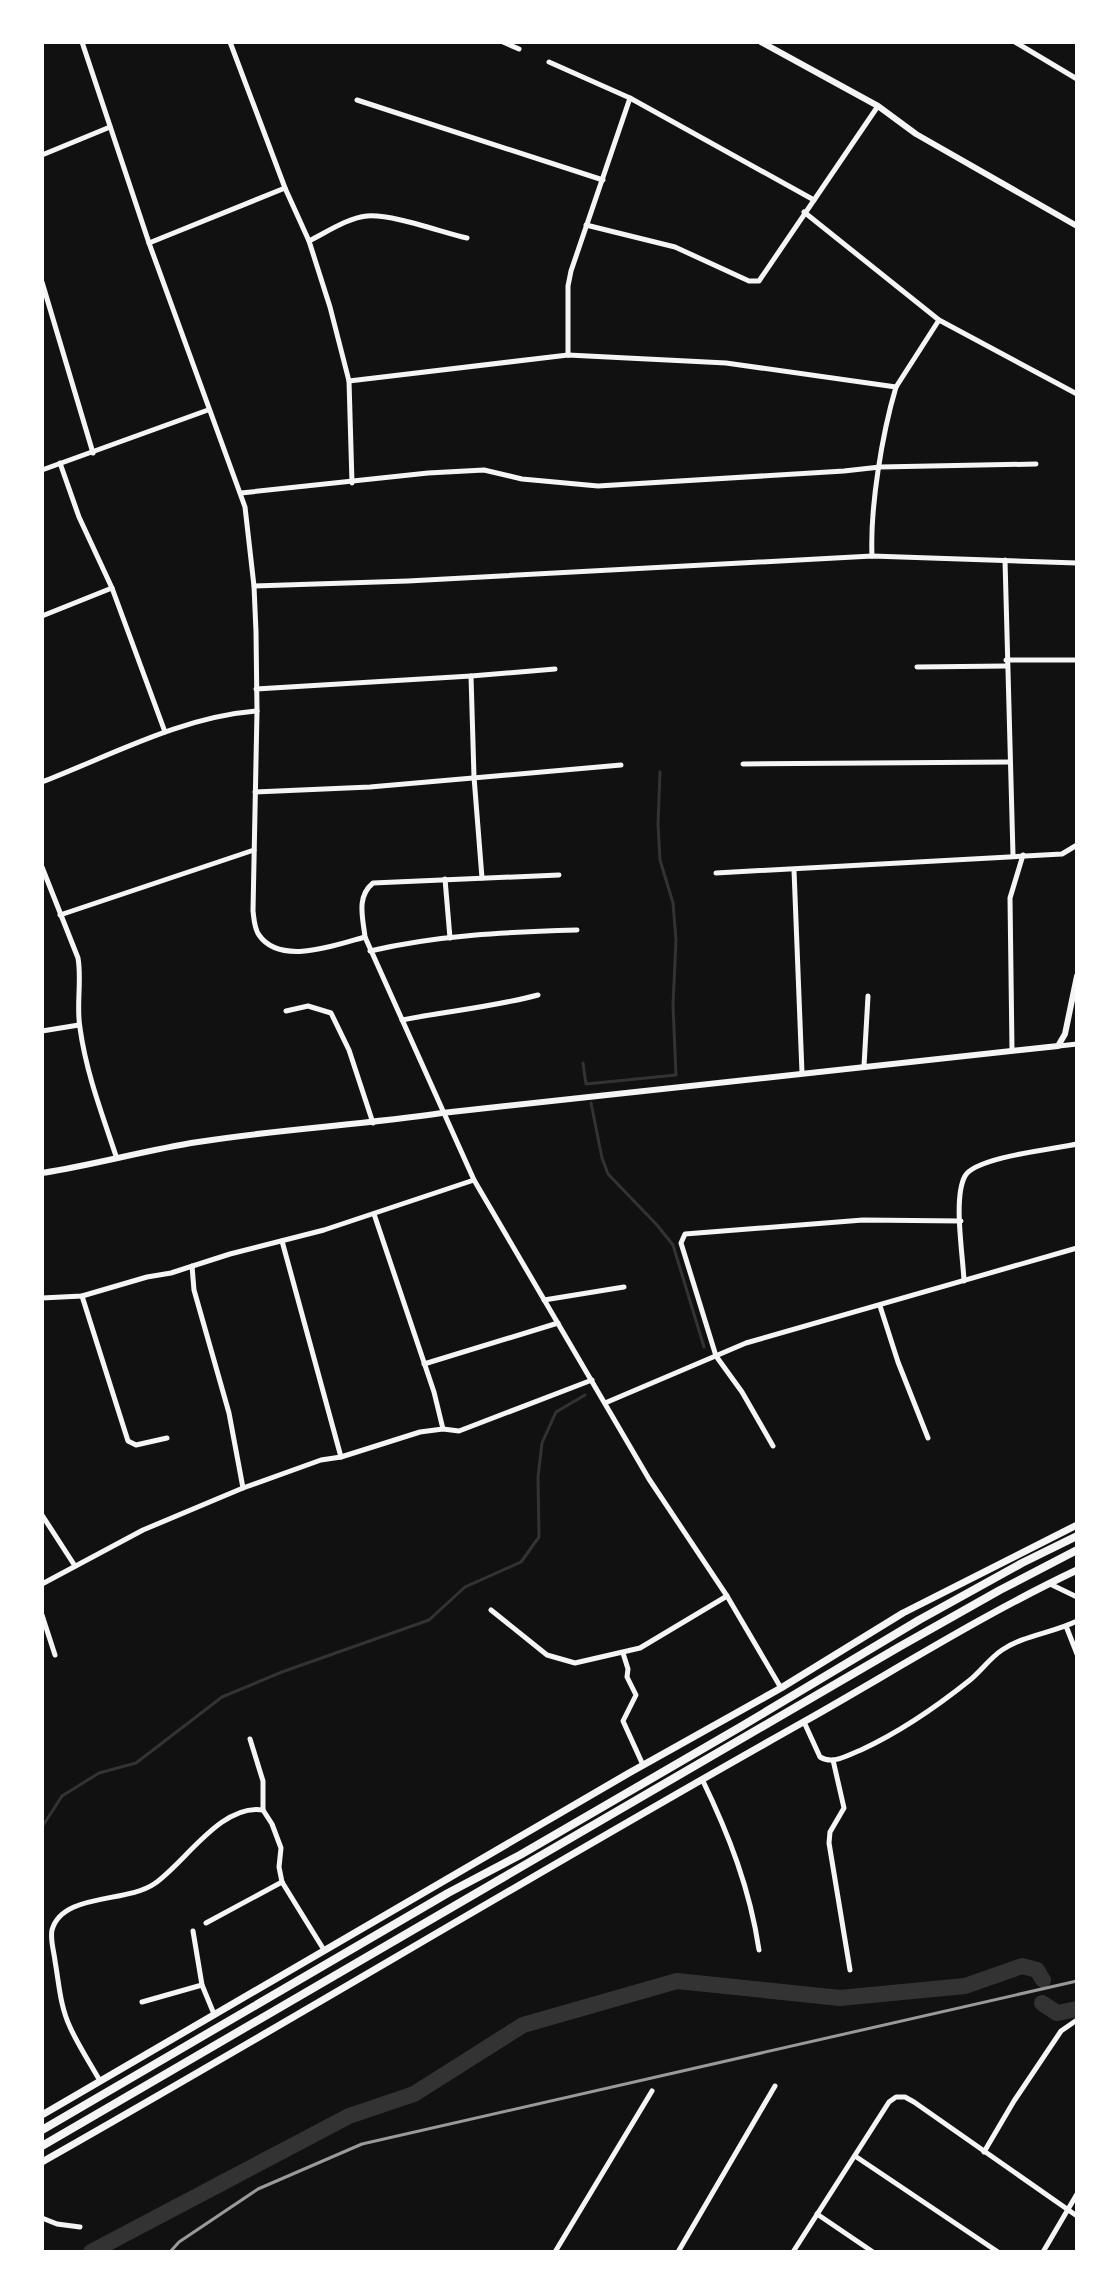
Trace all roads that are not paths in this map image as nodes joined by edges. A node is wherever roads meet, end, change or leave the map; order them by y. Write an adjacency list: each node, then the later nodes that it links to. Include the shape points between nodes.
1 (82, 42): 12 (street)
2 (230, 42): 15 (street)
3 (503, 42): 6 (street)
4 (761, 42): 11 (street)
5 (1015, 42): 8 (street)
6 (519, 49)
7 (549, 62): 9 (street)
8 (1077, 79)
9 (630, 98): 14 (street); 16 (street)
10 (357, 100): 14 (street)
11 (878, 106): 16 (street); 19 (street, via 916,134)
12 (110, 127): 13 (street); 22 (street)
13 (42, 155)
14 (603, 180): 18 (street)
15 (285, 188): 21 (street); 22 (street)
16 (814, 200): 17 (street)
17 (804, 212): 18 (street, via 763,278 755,282 675,247); 24 (street)
18 (586, 225): 25 (street, via 568,286)
19 (1077, 226)
20 (467, 238): 21 (street, via 368,216)
21 (309, 241): 26 (street)
22 (149, 243): 29 (street)
23 (42, 282): 30 (street)
24 (939, 320): 27 (street); 28 (street)
25 (568, 355): 26 (street); 27 (street, via 726,363)
26 (349, 381): 35 (street)
27 (896, 387): 33 (street)
28 (1077, 394)
29 (208, 410): 30 (street); 36 (street)
30 (93, 453): 31 (street)
31 (60, 463): 34 (street); 41 (street)
32 (1036, 464): 33 (street)
33 (880, 467): 35 (street, via 598,486 484,470); 37 (street)
34 (42, 470)
35 (352, 483): 36 (street)
36 (241, 493): 40 (street)
37 (872, 556): 38 (street); 40 (street)
38 (1005, 560): 39 (street); 44 (street)
39 (1077, 563)
40 (254, 586): 48 (street)
41 (112, 588): 42 (street); 50 (street)
42 (42, 616)
43 (1077, 660): 44 (street)
44 (1006, 663): 45 (street); 51 (street)
45 (917, 667)
46 (555, 669): 47 (street)
47 (471, 676): 48 (street); 54 (street)
48 (256, 689): 49 (street)
49 (257, 711): 50 (street, via 218,715); 56 (street)
50 (165, 732): 55 (street)
51 (1010, 762): 52 (street); 59 (street)
52 (743, 764)
53 (621, 765): 54 (street)
54 (474, 777): 56 (street); 65 (street)
55 (42, 782)
56 (255, 792): 58 (street)
57 (1077, 845): 60 (street, via 1062,854)
58 (254, 850): 67 (street); 69 (street, via 253,911 257,932 268,945 283,951)
59 (1013, 855): 60 (street); 62 (street)
60 (1023, 855): 81 (street, via 1010,898)
61 (42, 867): 67 (street)
62 (793, 870): 63 (street); 83 (street)
63 (716, 873)
64 (559, 875): 65 (street)
65 (482, 878): 66 (street)
66 (445, 879): 69 (street, via 373,883 361,900); 70 (street)
67 (60, 915): 77 (street, via 80,972)
68 (577, 930): 70 (street)
69 (365, 937): 71 (street)
70 (450, 938): 71 (street)
71 (370, 951): 76 (street)
72 (1077, 976): 80 (street)
73 (538, 995): 76 (street)
74 (868, 996): 82 (street)
75 (286, 1011): 85 (street, via 308,1006 331,1013)
76 (402, 1020): 84 (street)
77 (79, 1025): 78 (street); 87 (street)
78 (42, 1031)
79 (1077, 1044): 80 (street)
80 (1058, 1046): 81 (street)
81 (1012, 1050): 82 (street)
82 (864, 1066): 83 (street)
83 (802, 1073): 84 (street)
84 (442, 1113): 85 (street); 89 (street)
85 (373, 1124): 87 (street)
86 (1077, 1144): 91 (street, via 973,1168 964,1177)
87 (116, 1156): 88 (street)
88 (42, 1173)
89 (474, 1180): 90 (street); 99 (street)
90 (374, 1214): 92 (street); 103 (street)
91 (961, 1221): 95 (street); 102 (street, via 863,1220 685,1234 681,1243)
92 (282, 1241): 94 (street); 110 (street)
93 (1077, 1248): 95 (street)
94 (192, 1266): 97 (street); 111 (street)
95 (964, 1281): 100 (street)
96 (624, 1287): 99 (street)
97 (82, 1296): 98 (street); 107 (street, via 128,1441 136,1445)
98 (42, 1298)
99 (544, 1300): 101 (street)
100 (880, 1306): 102 (street); 108 (street)
101 (558, 1323): 103 (street); 104 (street)
102 (716, 1356): 105 (street); 109 (street)
103 (424, 1364): 106 (street)
104 (592, 1380): 105 (street); 106 (street, via 459,1431)
105 (605, 1403): 120 (street)
106 (443, 1429): 110 (street)
107 (167, 1438)
108 (928, 1438)
109 (773, 1446)
110 (341, 1457): 111 (street)
111 (243, 1488): 116 (street, via 143,1530)
112 (42, 1515): 116 (street)
113 (1077, 1525): 129 (main road, via 903,1613)
114 (1077, 1536): 150 (highway, via 919,1620)
115 (1077, 1550): 151 (highway, via 899,1647)
116 (75, 1566): 119 (street)
117 (1077, 1570): 118 (main road)
118 (1049, 1583): 121 (street); 130 (main road)
119 (42, 1584)
120 (727, 1596): 126 (street, via 657,1639); 129 (street)
121 (1077, 1597)
122 (491, 1610): 126 (street, via 560,1661)
123 (42, 1615): 128 (street)
124 (1077, 1621): 125 (street)
125 (1066, 1626): 127 (street); 132 (street, via 1010,1645 932,1711 897,1733)
126 (623, 1653): 133 (street, via 636,1695 623,1725)
127 (1077, 1654)
128 (55, 1655)
129 (781, 1688): 133 (main road)
130 (804, 1722): 132 (street, via 817,1755); 134 (main road)
131 (250, 1739): 135 (street, via 263,1781)
132 (833, 1760): 141 (street, via 844,1808 829,1843)
133 (643, 1765): 139 (main road)
134 (702, 1778): 140 (street, via 735,1851); 154 (main road)
135 (263, 1810): 136 (street, via 281,1848); 146 (street, via 223,1822 143,1890 83,1904 59,1916 51,1936 63,2007)
136 (282, 1882): 137 (street); 139 (street)
137 (206, 1923)
138 (193, 1931): 142 (street)
139 (324, 1950): 144 (main road)
140 (759, 1950)
141 (850, 1970)
142 (202, 1985): 143 (street); 144 (street)
143 (142, 2002)
144 (214, 2014): 146 (main road)
145 (1077, 2020): 152 (street, via 1061,2031)
146 (100, 2081): 149 (main road)
147 (775, 2086): 162 (street)
148 (652, 2091): 161 (street)
149 (42, 2115)
150 (42, 2130)
151 (42, 2146)
152 (984, 2152): 153 (street, via 900,2097 889,2102); 156 (street)
153 (855, 2156): 157 (street); 165 (street)
154 (42, 2162)
155 (1077, 2194): 156 (street)
156 (1068, 2210): 158 (street); 166 (street)
157 (817, 2214): 163 (street); 164 (street)
158 (1077, 2216)
159 (42, 2218): 160 (street)
160 (80, 2227)
161 (555, 2252)
162 (678, 2252)
163 (793, 2252)
164 (873, 2252)
165 (998, 2252)
166 (1043, 2252)

